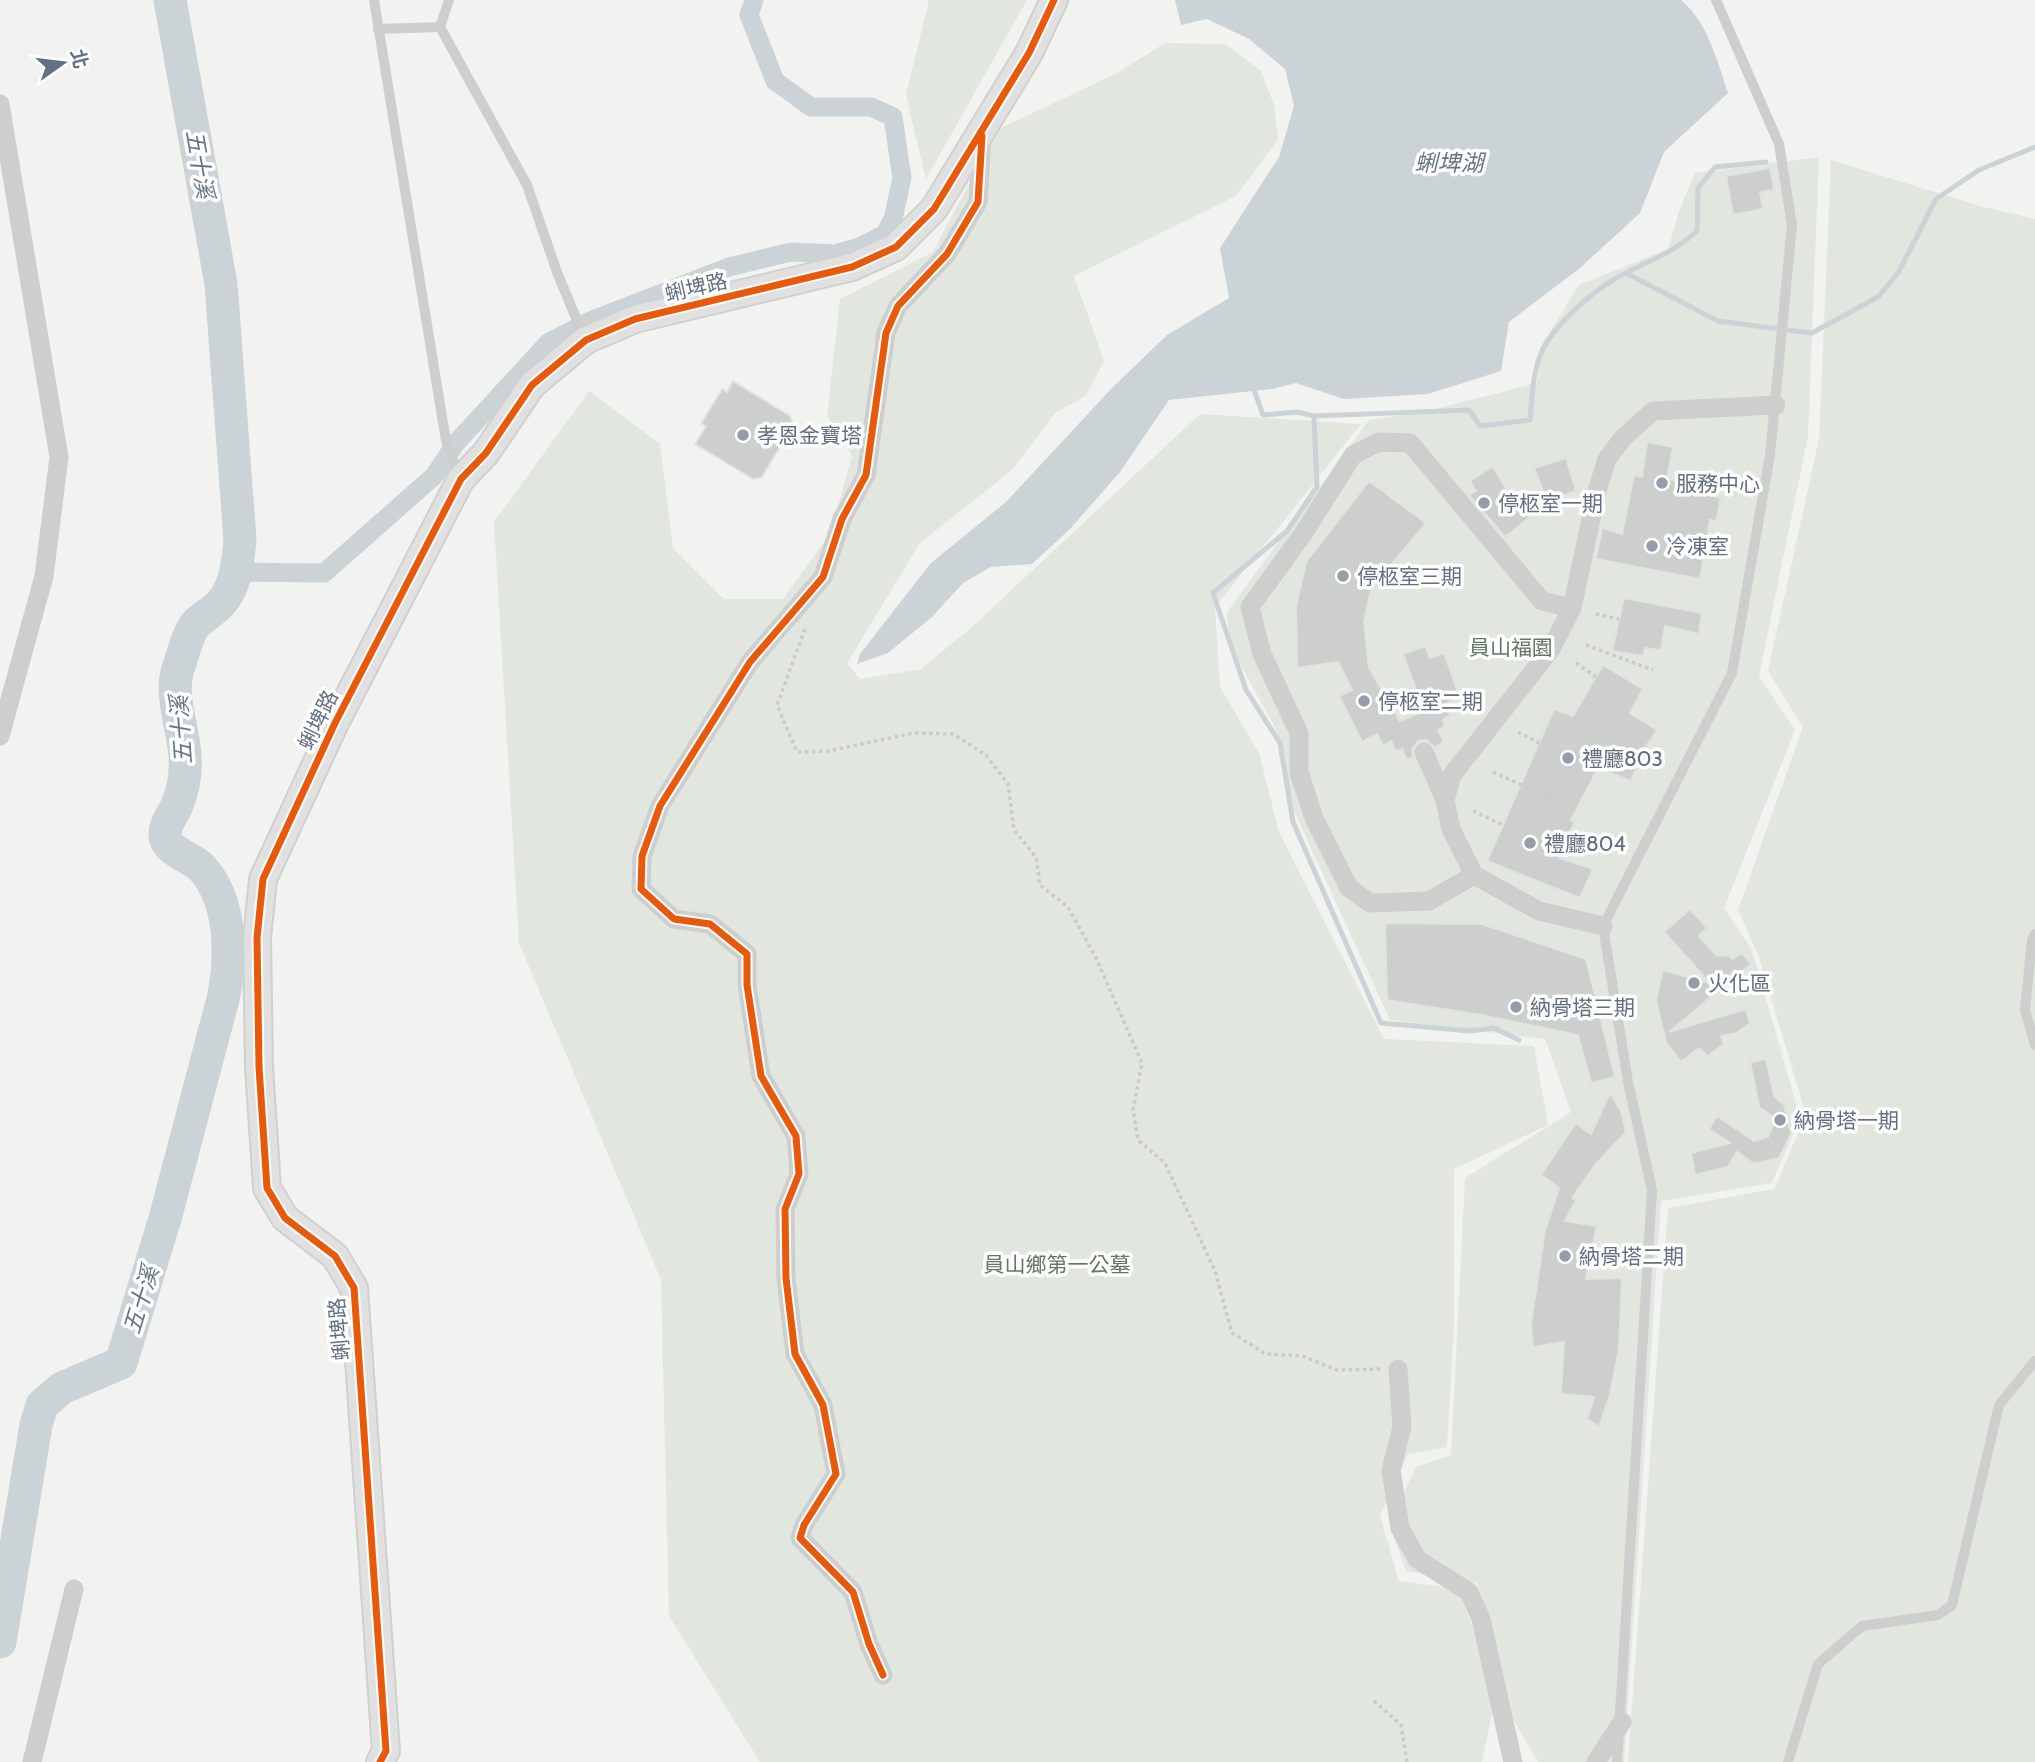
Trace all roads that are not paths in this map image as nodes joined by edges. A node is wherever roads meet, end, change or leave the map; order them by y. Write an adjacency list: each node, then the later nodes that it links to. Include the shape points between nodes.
1 (374, 0): 6 (lane)
2 (449, 0): 5 (lane)
3 (1054, 0): 8 (street, 蜊埤路)
4 (1716, 0): 10 (lane, via 1779,144 1792,225)
5 (440, 27): 6 (lane); 9 (lane, via 527,186)
6 (379, 29): 11 (lane, via 446,441)
7 (0, 104): 13 (street, via 59,457 44,576)
8 (982, 132): 9 (street, 蜊埤路, via 934,209 896,247 852,267 635,319); 23 (street, via 978,202 947,254 898,306 887,333 866,475 842,519 823,577 750,662 660,806 642,856 641,889 674,919 710,924 747,954 747,985 761,1076 796,1136 799,1174 785,1209 786,1278 795,1354 823,1405 836,1474 803,1525 800,1538 853,1592)
9 (586, 341): 11 (street, 蜊埤路, via 532,385 486,453)
10 (1776, 405): 12 (street, via 1653,411 1623,438 1607,459); 17 (lane, via 1732,673)
11 (461, 479): 26 (street, 蜊埤路, via 335,723 263,879 257,938 267,1188 285,1218 335,1256 354,1288 386,1751)
12 (1572, 608): 15 (street, via 1551,649 1452,775); 16 (street, via 1542,601 1410,443 1379,442 1353,455 1250,607 1262,654 1298,733 1299,772 1314,818 1349,888 1370,903 1429,901)
13 (0, 734)
14 (1424, 752): 15 (street)
15 (1445, 800): 16 (street, via 1451,829)
16 (1474, 875): 17 (street, via 1539,911)
17 (1603, 926): 24 (lane, via 1628,1082 1652,1191)
18 (2035, 934): 19 (lane, via 2025,1010)
19 (2035, 1045)
20 (2035, 1361): 30 (lane, via 1999,1405 1952,1605 1938,1615 1863,1626 1818,1664)
21 (1398, 1369): 27 (street, via 1402,1427 1391,1470 1400,1528 1417,1559 1468,1592 1473,1601)
22 (74, 1589): 25 (street)
23 (883, 1675)
24 (1622, 1722): 28 (street); 29 (lane)
25 (32, 1762)
26 (380, 1762)
27 (1513, 1762)
28 (1596, 1762)
29 (1617, 1762)
30 (1788, 1762)

